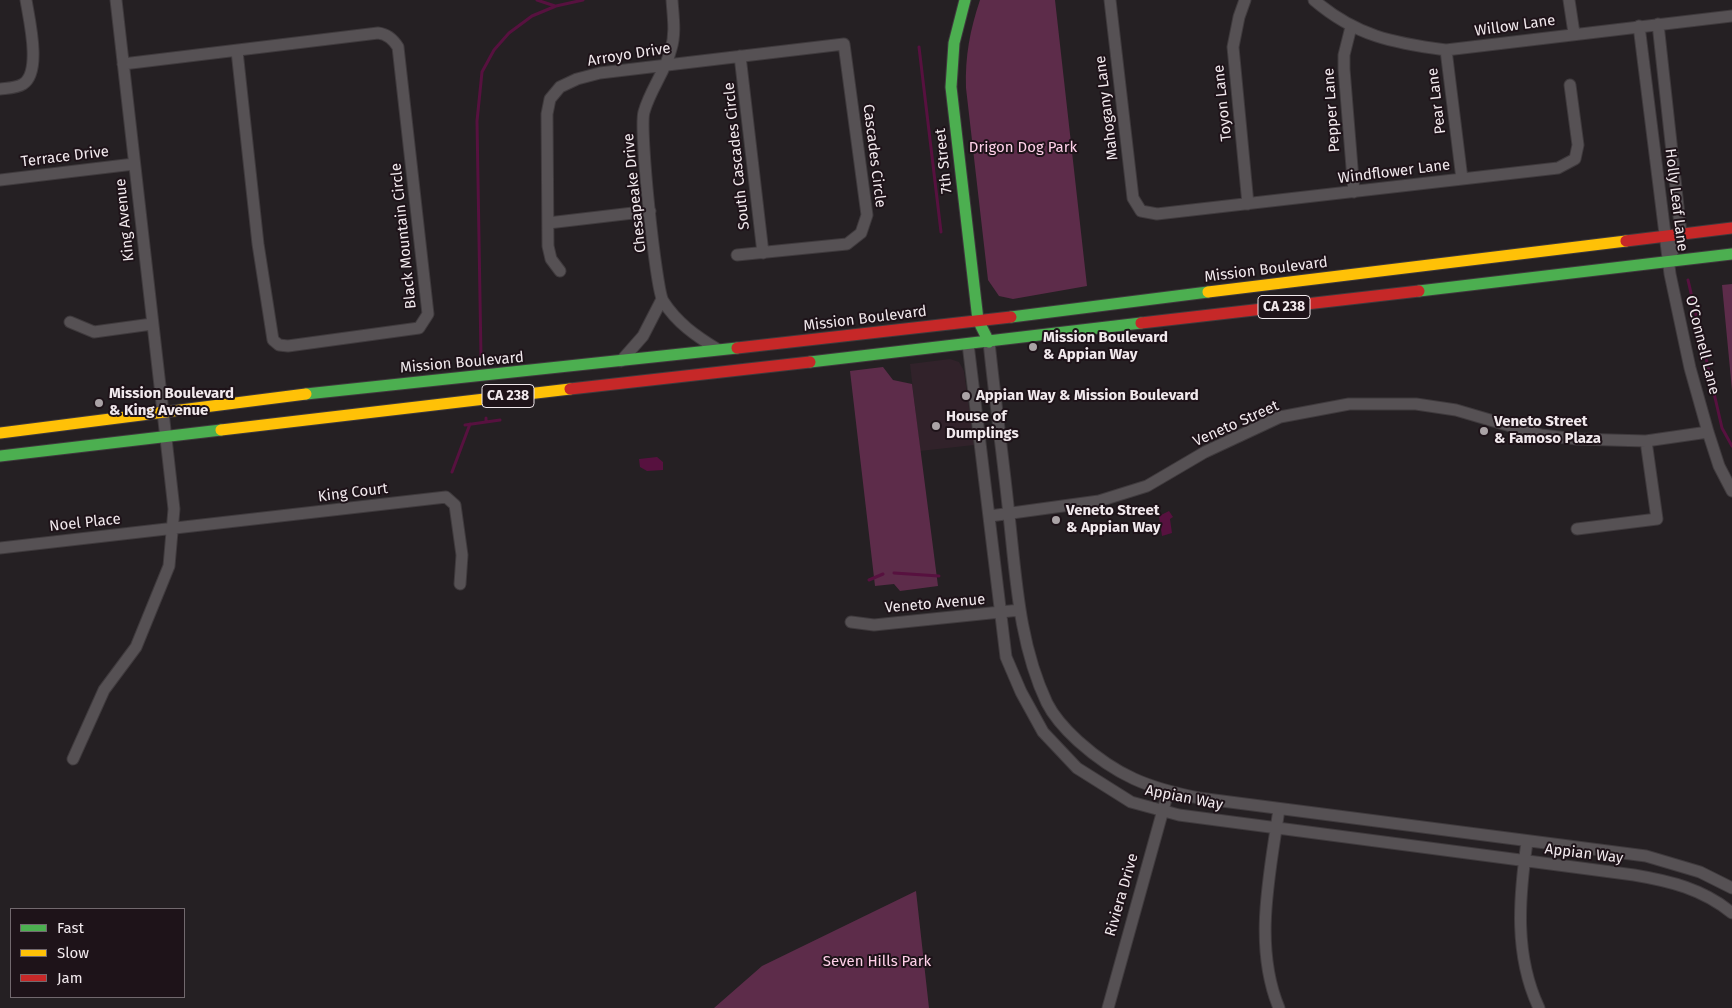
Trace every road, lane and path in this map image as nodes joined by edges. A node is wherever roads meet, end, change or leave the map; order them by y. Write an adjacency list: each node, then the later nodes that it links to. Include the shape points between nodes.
1 (26, 0): 21 (street, via 33,69 24,84)
2 (116, 0): 18 (street, King Avenue)
3 (965, 0): 39 (main road, 7th Street, via 951,52 951,87)
4 (1110, 0): 28 (street, Mahogany Lane, via 1133,198)
5 (1245, 0): 26 (street, Toyon Lane, via 1233,46)
6 (1314, 0): 12 (street, Willow Lane)
7 (1569, 0): 13 (street)
8 (673, 3): 19 (street, Chesapeake Drive, via 672,49)
9 (1732, 16): 10 (street, Willow Lane)
10 (1658, 24): 11 (street, Willow Lane); 31 (street, Holly Leaf Lane)
11 (1639, 26): 13 (street, Willow Lane); 32 (street, Holly Leaf Lane)
12 (1351, 27): 15 (street, Willow Lane, via 1410,45); 25 (street, Pepper Lane, via 1344,69)
13 (1574, 33): 15 (street, Willow Lane)
14 (844, 44): 17 (street, Arroyo Drive); 33 (street, Cascades Circle, via 867,215 861,232 847,244)
15 (1446, 50): 23 (street, Pear Lane)
16 (237, 51): 16 (street, Black Mountain Circle, via 258,244 273,340 288,346 419,328 428,314 398,47 394,41 378,33); 18 (street, Black Mountain Circle)
17 (740, 56): 19 (street, Arroyo Drive); 33 (street, South Cascades Circle)
18 (123, 64): 22 (street, King Avenue)
19 (665, 64): 27 (street, Chesapeake Drive, via 644,114 642,141); 29 (street, Arroyo Drive, via 577,79 560,87 550,99 546,114)
20 (1570, 85): 23 (street, Windflower Lane, via 1578,144 1575,159 1558,168)
21 (0, 89)
22 (134, 164): 24 (street, Terrace Drive); 41 (street, King Avenue)
23 (1462, 179): 25 (street, Windflower Lane)
24 (0, 180)
25 (1354, 192): 26 (street, Windflower Lane)
26 (1248, 204): 28 (street, Windflower Lane, via 1158,214)
27 (650, 211): 29 (street); 38 (street, Chesapeake Drive)
28 (1141, 211)
29 (548, 223): 37 (street, Arroyo Drive, via 551,259)
30 (1732, 228): 31 (main road, Mission Boulevard / CA 238)
31 (1681, 234): 32 (main road, Mission Boulevard / CA 238); 36 (street, Holly Leaf Lane)
32 (1665, 235): 36 (street, Holly Leaf Lane); 39 (main road, Mission Boulevard / CA 238)
33 (763, 253): 35 (street, Cascades Circle)
34 (1732, 254): 36 (main road, CA 238)
35 (737, 256)
36 (1668, 261): 42 (main road, CA 238); 47 (street, O’Connell Lane, via 1690,368)
37 (560, 271)
38 (662, 300): 44 (street, via 686,329); 45 (street, via 643,336)
39 (978, 320): 42 (main road, 7th Street); 43 (main road, 7th Street); 44 (main road, Mission Boulevard / CA 238)
40 (70, 322): 41 (street, via 94,332)
41 (152, 324): 46 (street, King Avenue)
42 (989, 342): 43 (main road, CA 238); 53 (street, Appian Way)
43 (968, 344): 49 (main road, CA 238); 54 (street, Appian Way)
44 (718, 350): 45 (main road, Mission Boulevard / CA 238)
45 (622, 361): 46 (main road, Mission Boulevard / CA 238)
46 (162, 411): 48 (main road, Mission Boulevard / CA 238); 49 (street, King Avenue)
47 (1708, 432): 50 (street, Veneto Street); 52 (street, O’Connell Lane)
48 (0, 433)
49 (166, 436): 51 (main road, CA 238); 55 (street, King Avenue)
50 (1646, 441): 53 (street, Veneto Street, via 1541,435 1456,410 1416,404 1350,404 1280,417 1132,491 1099,501); 56 (street, via 1657,519)
51 (0, 456)
52 (1732, 490)
53 (1009, 514): 54 (street, Veneto Street); 59 (street, Appian Way)
54 (990, 516): 60 (street, Appian Way)
55 (174, 529): 57 (street, Noel Place); 58 (street, King Court, via 446,497 455,505 462,555); 62 (street, King Avenue, via 170,566 136,647 104,690)
56 (1577, 529)
57 (0, 548)
58 (460, 584)
59 (1020, 610): 60 (street, Veneto Avenue); 63 (street, Appian Way, via 1031,658 1047,704 1065,728 1110,768)
60 (1001, 613): 61 (street, Veneto Avenue, via 874,625); 65 (street, Appian Way, via 1006,657 1043,732 1077,768 1102,786 1132,802)
61 (852, 622)
62 (73, 759)
63 (1168, 792): 64 (street, Appian Way); 65 (street, Riviera Drive)
64 (1280, 809): 66 (street); 67 (street, Appian Way)
65 (1162, 812): 66 (street, Appian Way); 71 (street, Riviera Drive)
66 (1277, 829): 68 (street, Appian Way); 72 (street, via 1265,943 1270,985)
67 (1527, 842): 68 (street); 69 (street, Appian Way, via 1646,856 1700,872)
68 (1524, 861): 70 (street, Appian Way, via 1676,882 1702,893); 73 (street, via 1520,936)
69 (1732, 888)
70 (1732, 913)
71 (1108, 1008)
72 (1279, 1008)
73 (1539, 1008)

